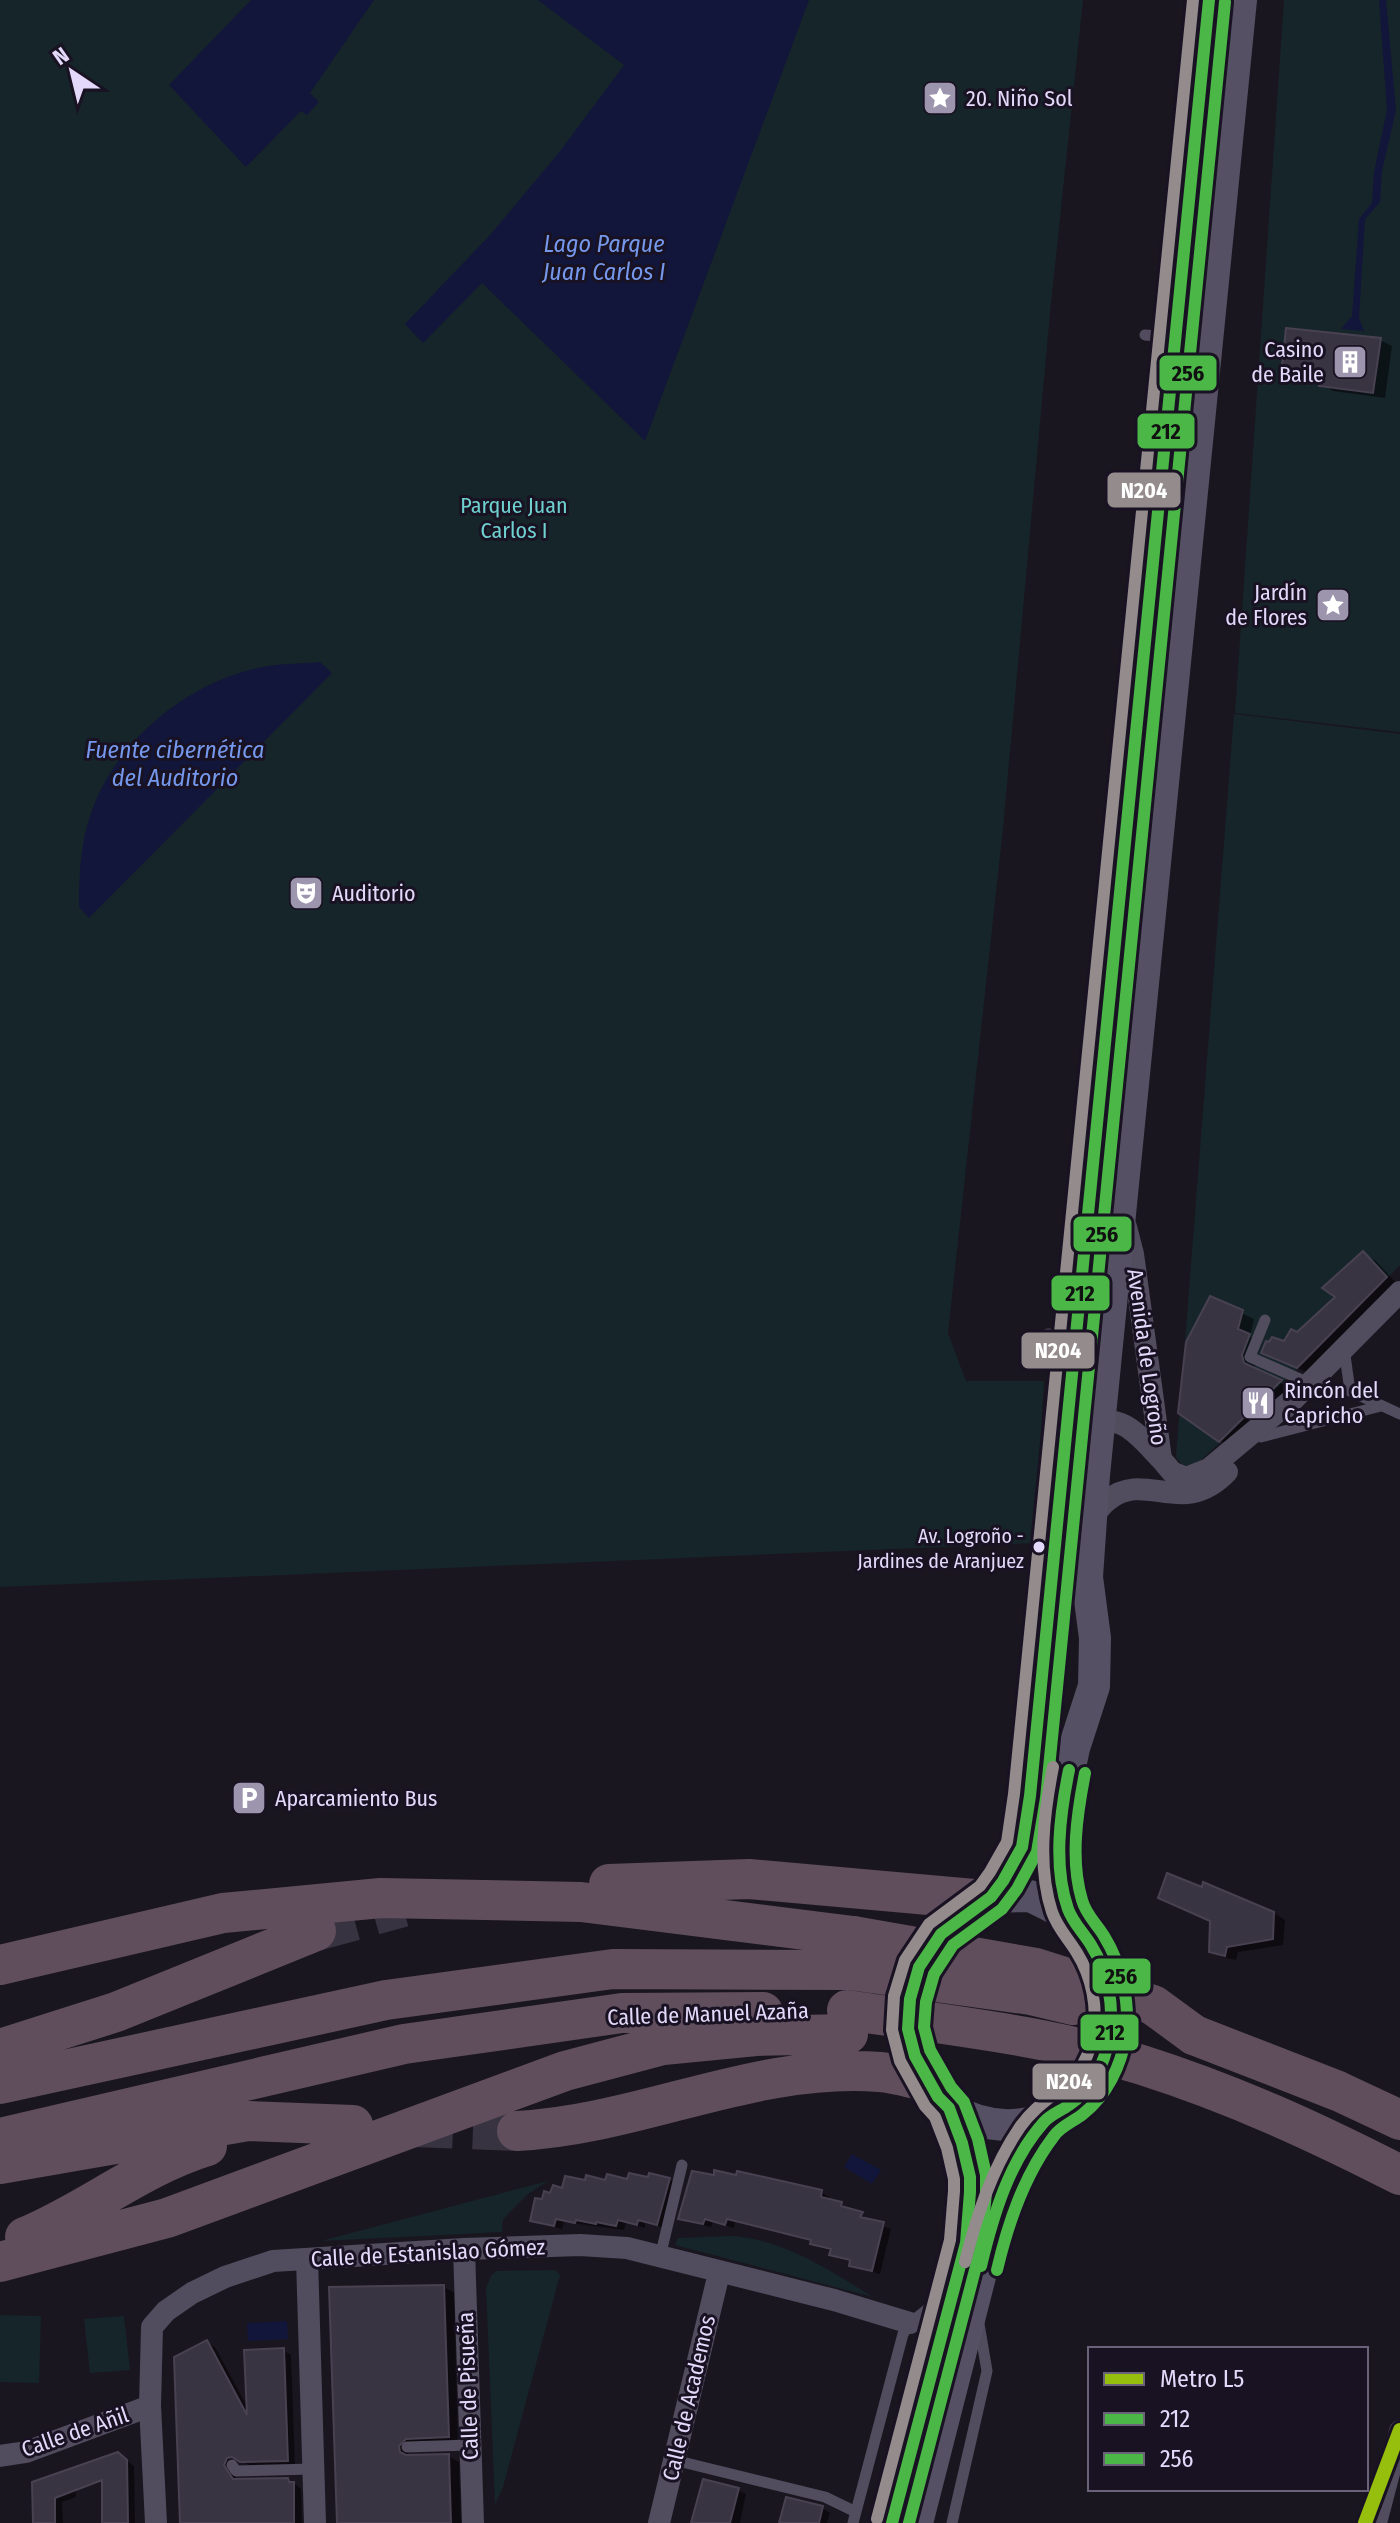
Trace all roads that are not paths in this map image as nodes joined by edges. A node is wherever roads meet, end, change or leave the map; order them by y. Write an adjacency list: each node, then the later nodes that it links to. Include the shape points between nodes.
1 (1209, 0): 12 (main road, via 1160,336 1061,1335)
2 (1241, 0): 3 (main road, Avenida de Logroño)
3 (1122, 1207): 10 (main road, Avenida de Logroño); 13 (street, Avenida de Logroño)
4 (1400, 1292): 6 (street)
5 (1265, 1320): 7 (lane, via 1250,1357)
6 (1344, 1348): 7 (street); 8 (lane, via 1350,1391)
7 (1302, 1390): 11 (street); 13 (street, Avenida de Logroño, via 1197,1475 1186,1478 1172,1472)
8 (1381, 1406): 9 (lane); 11 (lane)
9 (1400, 1414)
10 (1100, 1420): 12 (street); 13 (street, Avenida de Logroño, via 1115,1419); 14 (main road, Avenida de Logroño)
11 (1261, 1437): 14 (street, via 1218,1481 1197,1492 1126,1491 1108,1500)
12 (1065, 1444): 16 (main road, via 1022,1847)
13 (1161, 1459)
14 (1091, 1519): 17 (main road, Avenida de Logroño, via 1087,1577 1095,1638 1094,1686 1065,1791 1061,1844)
15 (609, 1884): 16 (highway, via 749,1879)
16 (988, 1898): 17 (main road, via 1030,1896); 26 (main road, via 941,1934 919,1967 910,1999 908,2029 915,2056)
17 (1072, 1921): 27 (main road, via 1092,1946 1102,1971 1111,2003 1110,2038 1099,2072 1072,2103)
18 (316, 1931): 21 (highway)
19 (851, 1953): 20 (highway, via 581,1902 381,1898 223,1913); 25 (highway, Calle de Manuel Azaña, via 613,1969 386,2000); 28 (highway, bridge, via 1036,1968 1153,2005 1194,2035)
20 (0, 1965)
21 (116, 2012): 23 (highway, via 106,2007); 24 (highway)
22 (848, 2022): 32 (highway, Calle de Manuel Azaña, via 622,2013 404,2044); 35 (highway, Calle de Manuel Azaña, bridge, via 1022,2035 1139,2064 1250,2102); 36 (highway, via 1132,2084 1240,2122); 41 (highway, via 663,2045 579,2067 167,2218)
23 (0, 2026)
24 (0, 2049)
25 (0, 2084)
26 (939, 2095): 27 (main road, via 992,2126); 31 (highway, via 882,2072 794,2076 579,2125); 43 (main road, via 962,2143 970,2177)
27 (1047, 2119): 43 (main road, via 1003,2190)
28 (1400, 2120)
29 (308, 2123): 30 (highway); 33 (highway, via 248,2121); 37 (highway, via 186,2152 58,2223)
30 (353, 2125)
31 (517, 2131)
32 (0, 2138)
33 (0, 2164)
34 (682, 2165): 39 (lane)
35 (1400, 2175)
36 (1400, 2192)
37 (0, 2247)
38 (464, 2249): 39 (street, Calle de Estanislao Gómez, via 580,2245 627,2248); 40 (street, Calle de Estanislao Gómez); 47 (street, Calle de Pisueña)
39 (660, 2257): 42 (street, Calle de Estanislao Gómez)
40 (307, 2259): 45 (street, Calle de Estanislao Gómez, via 273,2261 225,2277 166,2311 152,2327); 52 (street)
41 (0, 2262)
42 (719, 2273): 44 (street, Calle de Estanislao Gómez); 50 (street, Calle de Academos)
43 (964, 2293): 44 (lane); 58 (main road); 59 (main road); 60 (lane, via 987,2371)
44 (910, 2323): 53 (lane, via 899,2345)
45 (150, 2406): 49 (street, Calle de Añil, via 26,2452); 54 (street, Calle de Estanislao Gómez)
46 (1400, 2431): 61 (street)
47 (470, 2445): 48 (lane); 56 (street, Calle de Pisueña)
48 (407, 2447)
49 (0, 2456)
50 (674, 2460): 53 (lane, via 825,2497); 57 (street, Calle de Academos)
51 (232, 2465): 52 (lane, via 236,2471)
52 (313, 2469): 55 (street)
53 (854, 2517)
54 (156, 2523)
55 (315, 2523)
56 (473, 2523)
57 (659, 2523)
58 (892, 2523)
59 (917, 2523)
60 (952, 2523)
61 (1376, 2523)

